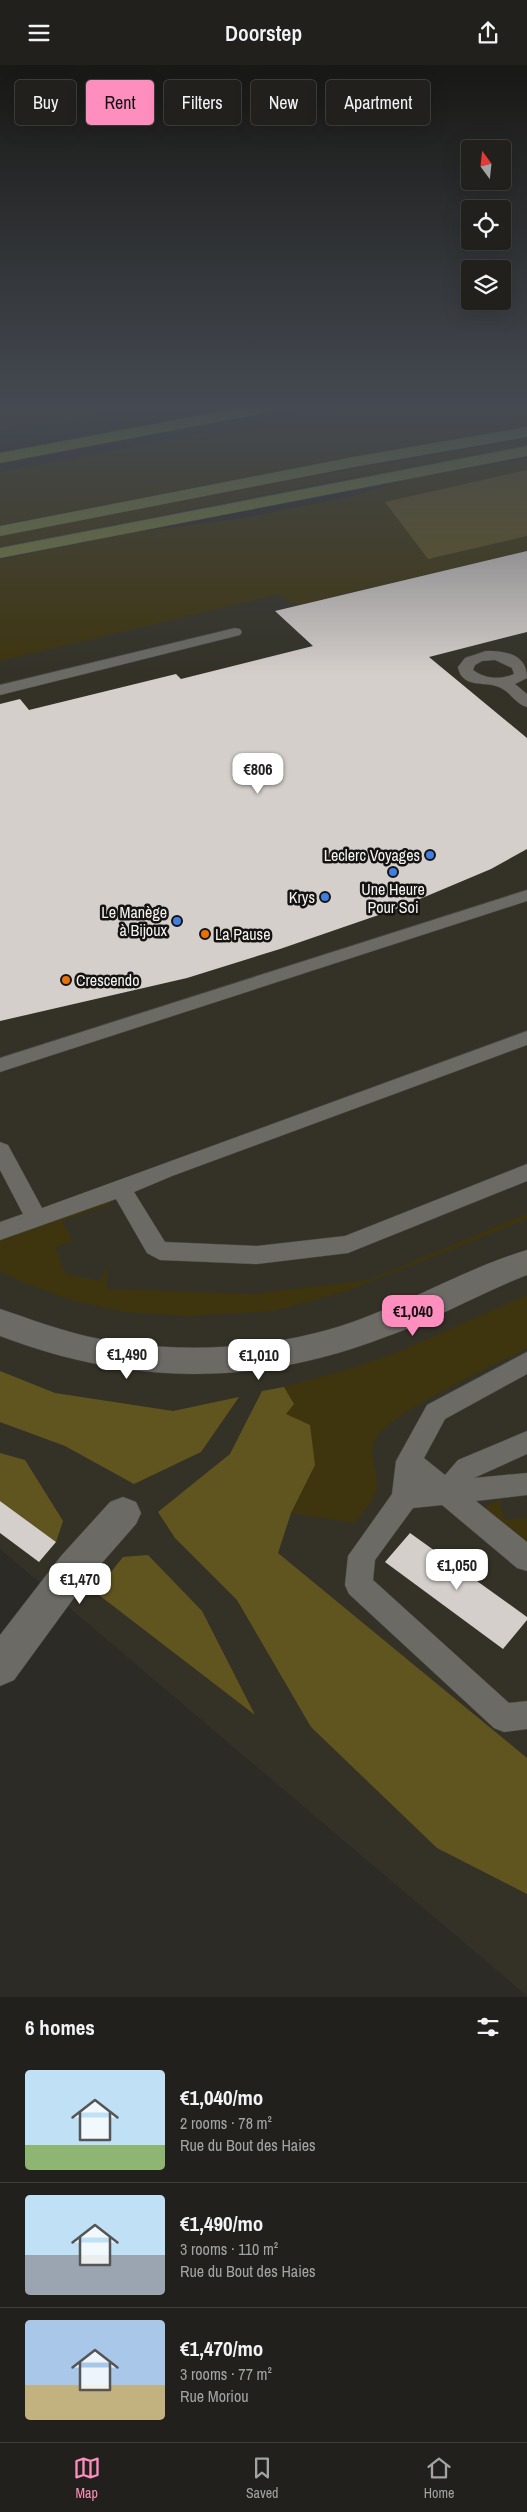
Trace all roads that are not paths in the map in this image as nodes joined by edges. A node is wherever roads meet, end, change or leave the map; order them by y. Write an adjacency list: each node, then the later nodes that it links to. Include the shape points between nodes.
1 (184, 495): 3 (main road)
2 (293, 495): 4 (main road)
3 (0, 531)
4 (0, 553)
5 (235, 632): 7 (lane)
6 (505, 683): 8 (lane)
7 (0, 690)
8 (527, 703)
9 (527, 895): 11 (lane)
10 (527, 1038): 14 (lane, via 164,1170)
11 (0, 1065)
12 (0, 1150): 15 (lane)
13 (527, 1172): 14 (lane, via 348,1244 275,1254 160,1251)
14 (121, 1189): 15 (lane)
15 (36, 1217): 16 (lane)
16 (0, 1231)
17 (527, 1262): 18 (street, via 377,1327 326,1343 248,1357 165,1361 93,1351 31,1335)
18 (0, 1322)
19 (527, 1363): 21 (lane, via 436,1412)
20 (527, 1442): 23 (lane, via 467,1468)
21 (409, 1461): 23 (lane); 24 (lane)
22 (527, 1483): 23 (lane)
23 (446, 1492): 24 (lane); 26 (lane)
24 (404, 1497): 28 (lane, via 362,1556 359,1585 504,1718)
25 (123, 1513): 27 (street, via 74,1568)
26 (527, 1559)
27 (0, 1667)
28 (527, 1715)

